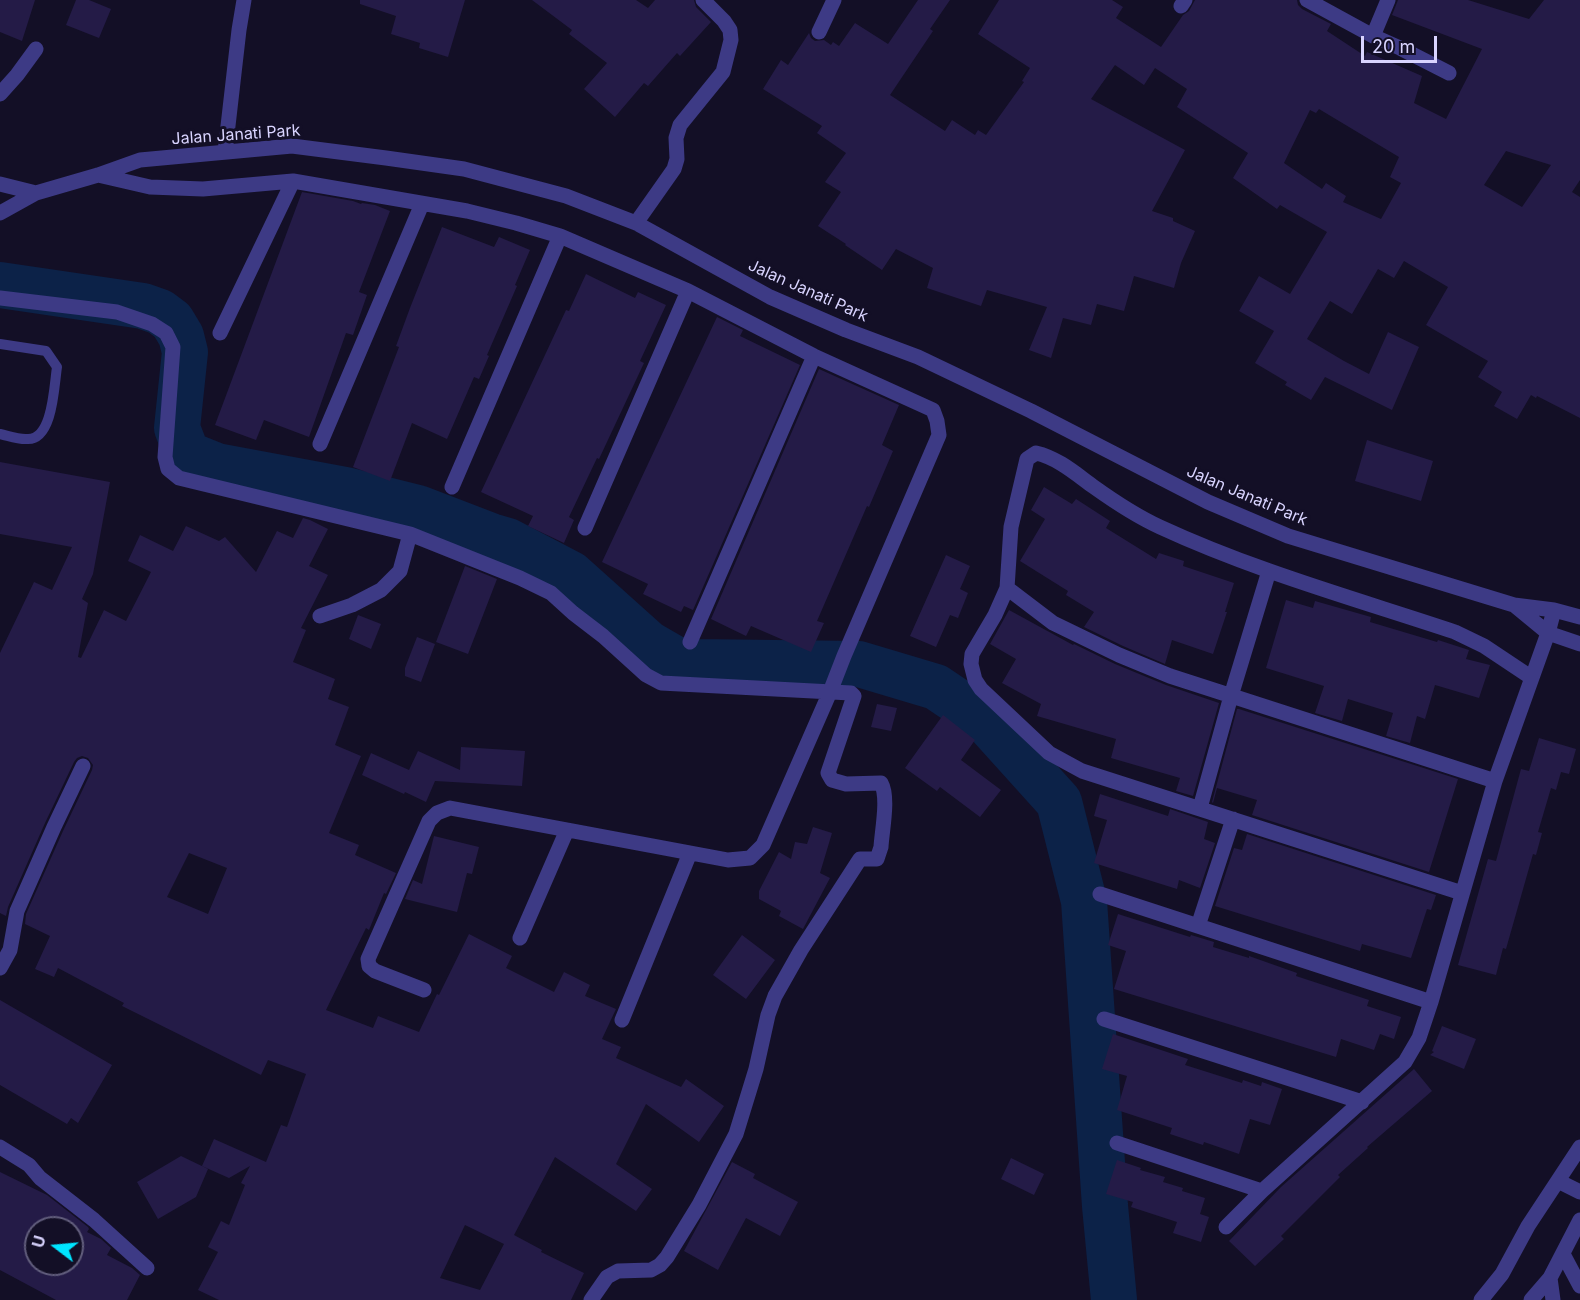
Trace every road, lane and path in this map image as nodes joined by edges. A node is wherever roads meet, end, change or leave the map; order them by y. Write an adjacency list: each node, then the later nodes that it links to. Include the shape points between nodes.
1 (244, 0): 11 (street)
2 (703, 0): 18 (street, via 730,30 723,72 680,125 674,169)
3 (834, 0): 6 (street)
4 (1307, 0): 7 (street)
5 (1388, 0): 7 (street)
6 (819, 32)
7 (1373, 36): 9 (street)
8 (36, 49): 10 (street)
9 (1449, 73)
10 (0, 94)
11 (225, 152): 12 (street, Jalan Janati Park, via 140,160); 18 (street, Jalan Janati Park, via 292,146 464,169 566,196)
12 (98, 175): 13 (street, via 150,187); 15 (street, Jalan Janati Park)
13 (292, 181): 16 (street); 22 (street)
14 (0, 184): 15 (street)
15 (36, 193): 17 (street, Jalan Janati Park)
16 (422, 204): 19 (street, via 467,211); 26 (street)
17 (0, 213)
18 (636, 223): 32 (street, Jalan Janati Park, via 770,297 978,384 1208,502 1288,536)
19 (560, 236): 20 (street); 27 (street)
20 (688, 291): 24 (street); 28 (street)
21 (0, 298): 29 (street, via 117,312 166,333 173,347 165,457 168,469 179,478)
22 (220, 333)
23 (0, 345): 25 (lane, via 46,351 57,367 47,426 39,436 29,440)
24 (814, 356): 37 (street); 40 (street, via 933,410 939,435)
25 (0, 434)
26 (320, 444)
27 (452, 488)
28 (585, 528)
29 (410, 534): 34 (street, via 400,571 381,590); 40 (street, via 551,593 661,684)
30 (1269, 571): 31 (street, via 1136,516 1061,463 1036,453 1027,459 1011,527); 39 (street, via 1455,632); 41 (street)
31 (1008, 588): 41 (street, via 1053,623 1081,637 1170,676); 44 (street, via 972,654 975,680 981,689 1049,753 1082,771)
32 (1514, 605): 33 (street, Jalan Janati Park); 36 (street)
33 (1554, 610): 35 (street, Jalan Janati Park); 36 (street)
34 (320, 616)
35 (1580, 617)
36 (1548, 633): 38 (street); 39 (street)
37 (690, 642)
38 (1580, 644)
39 (1532, 678): 43 (street)
40 (833, 687): 47 (street, via 762,845 750,858 728,860); 70 (street, via 854,696 828,773 837,782 880,783 884,789 879,854 876,859 860,859 775,996 736,1134 667,1257 651,1270 618,1271 607,1276)
41 (1231, 696): 43 (street); 44 (street)
42 (82, 766): 52 (street, via 17,911 10,950)
43 (1495, 781): 48 (street)
44 (1200, 808): 45 (street)
45 (1233, 819): 48 (street); 50 (street)
46 (567, 830): 47 (street); 51 (street); 53 (street, via 450,808 436,813 368,959 375,971)
47 (690, 853): 56 (street)
48 (1462, 893): 54 (street)
49 (1100, 894): 50 (street)
50 (1198, 926): 54 (street)
51 (520, 938)
52 (0, 968)
53 (424, 990)
54 (1431, 1002): 57 (street, via 1419,1038 1405,1062)
55 (1104, 1019): 57 (street)
56 (622, 1020)
57 (1362, 1102): 62 (street)
58 (1117, 1143): 62 (street)
59 (0, 1147): 67 (street, via 29,1165)
60 (1580, 1147): 61 (street)
61 (1558, 1181): 63 (street); 71 (street, via 1502,1274)
62 (1262, 1191): 65 (street)
63 (1580, 1192)
64 (1580, 1220): 66 (street)
65 (1226, 1227)
66 (1563, 1254): 68 (street); 69 (street)
67 (147, 1268)
68 (1550, 1278): 72 (street); 73 (street)
69 (1580, 1286)
70 (591, 1300)
71 (1481, 1300)
72 (1530, 1300)
73 (1553, 1300)

